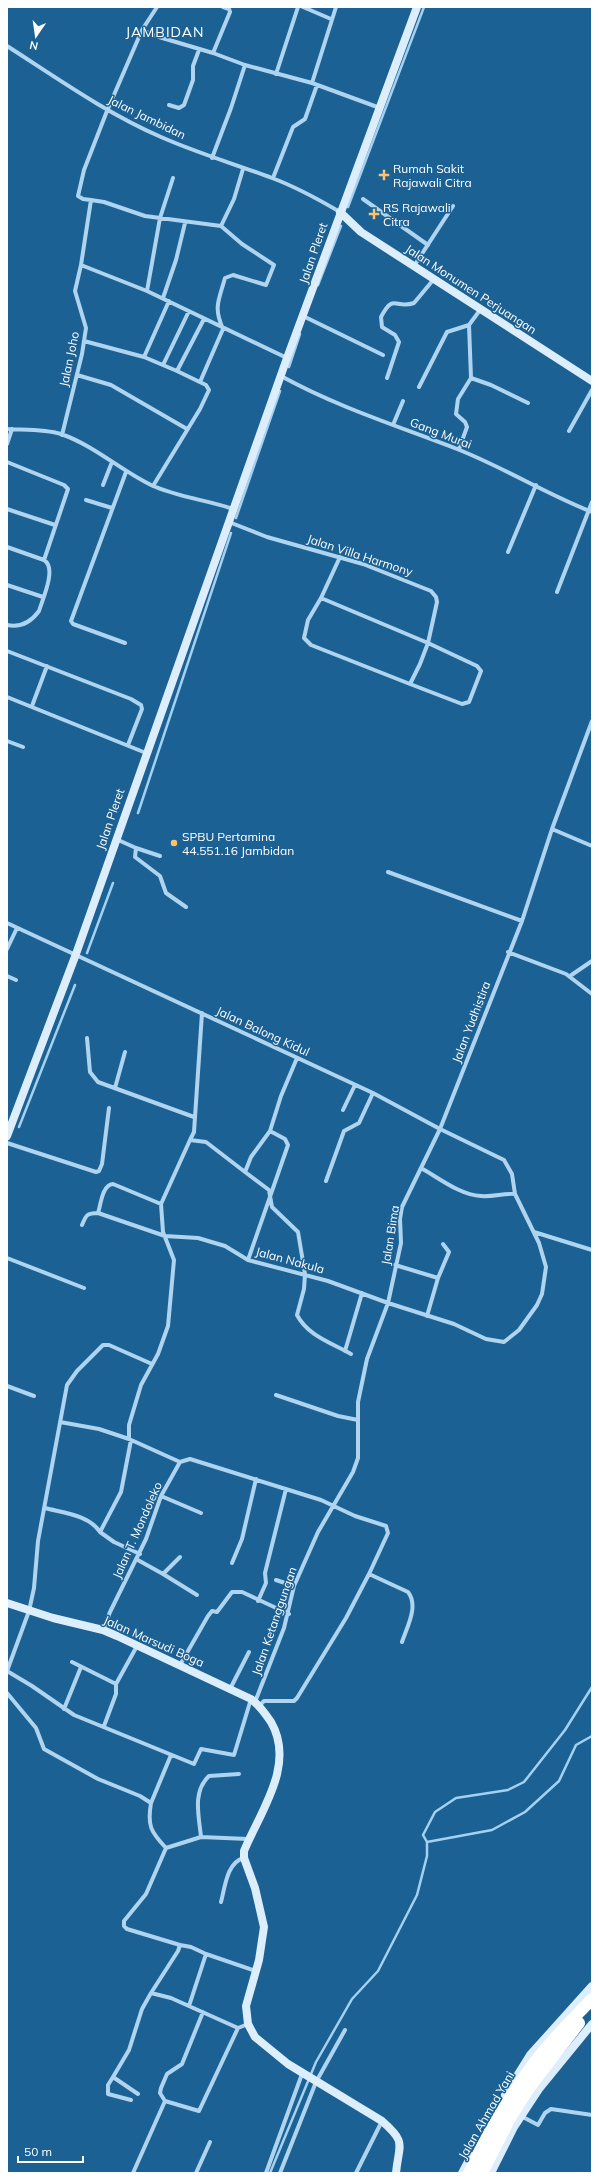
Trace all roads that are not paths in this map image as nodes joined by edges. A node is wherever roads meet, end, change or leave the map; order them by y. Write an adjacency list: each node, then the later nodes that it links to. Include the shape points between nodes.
1 (157, 7): 8 (street)
2 (223, 7): 11 (street, via 230,12)
3 (298, 7): 13 (street)
4 (302, 7): 7 (street)
5 (336, 7): 7 (street)
6 (417, 7): 16 (street, Jalan Pleret)
7 (331, 18): 14 (street)
8 (142, 30): 10 (street); 17 (street)
9 (7, 46): 17 (street, Jalan Jambidan)
10 (199, 50): 11 (street); 15 (street, via 193,66 193,80 184,105 179,108)
11 (213, 53): 12 (street)
12 (244, 65): 13 (street); 18 (street, via 232,108)
13 (276, 74): 14 (street)
14 (315, 84): 16 (street); 21 (street, via 305,119 293,127)
15 (169, 105)
16 (380, 108): 25 (street, Jalan Pleret)
17 (107, 111): 18 (street, Jalan Jambidan); 23 (street, via 78,191 79,198)
18 (212, 158): 19 (street, Jalan Jambidan)
19 (243, 169): 21 (street, Jalan Jambidan); 28 (street, via 234,199)
20 (173, 178): 26 (street)
21 (273, 178): 25 (street, Jalan Jambidan)
22 (363, 199): 29 (street)
23 (91, 200): 26 (street); 30 (street, Jalan Joho)
24 (453, 206): 29 (street)
25 (340, 212): 31 (street, Jalan Monumen Perjuangan, via 361,232); 38 (street, Jalan Pleret)
26 (160, 218): 27 (street); 33 (street)
27 (185, 223): 28 (street); 34 (street)
28 (221, 226): 41 (street, via 242,244 272,263 274,269 268,283 263,286 232,275 225,278 217,308)
29 (428, 245): 31 (street)
30 (81, 265): 33 (street); 42 (street, Jalan Joho, via 75,291 85,322)
31 (414, 266): 32 (street, Jalan Monumen Perjuangan)
32 (434, 279): 36 (street, Jalan Monumen Perjuangan); 50 (street, via 414,303 388,304 381,317 382,326 395,335 399,342)
33 (147, 291): 34 (street)
34 (163, 298): 35 (street)
35 (169, 301): 37 (street); 44 (street)
36 (480, 310): 40 (street); 52 (street, Jalan Monumen Perjuangan)
37 (189, 311): 39 (street); 46 (street)
38 (303, 316): 43 (street); 45 (street, Jalan Pleret)
39 (204, 319): 41 (street); 47 (street)
40 (469, 325): 51 (street); 54 (street, via 447,332)
41 (223, 329): 45 (street); 53 (street)
42 (84, 340): 44 (street); 48 (street, Jalan Joho)
43 (383, 355)
44 (144, 356): 46 (street)
45 (287, 358): 49 (street, Jalan Pleret)
46 (163, 365): 47 (street)
47 (177, 371): 53 (street)
48 (77, 375): 60 (street, via 102,381 122,390); 62 (street, Jalan Joho)
49 (281, 376): 58 (street, Gang Murai, via 317,394); 75 (street, Jalan Pleret)
50 (387, 378)
51 (471, 378): 57 (street); 64 (street, via 456,405 456,414 465,422 467,428)
52 (592, 381)
53 (200, 382): 60 (street, via 208,387 208,394)
54 (419, 387)
55 (592, 390): 61 (street)
56 (403, 401): 58 (street)
57 (528, 403)
58 (393, 425): 64 (street, Gang Murai)
59 (9, 429): 62 (street); 63 (street)
60 (187, 429): 70 (street)
61 (569, 431)
62 (62, 435): 66 (street, via 88,446)
63 (7, 444)
64 (458, 450): 69 (street, Gang Murai)
65 (7, 462): 78 (street, via 68,489)
66 (112, 462): 67 (street); 68 (street)
67 (126, 472): 70 (street); 73 (street)
68 (103, 485)
69 (536, 485): 76 (street, Gang Murai); 80 (street)
70 (153, 486): 75 (street)
71 (86, 500): 73 (street)
72 (592, 502): 76 (street)
73 (112, 508): 88 (street, via 71,622)
74 (7, 509): 78 (street)
75 (234, 509): 77 (street, Jalan Pleret)
76 (590, 511): 84 (street)
77 (229, 522): 81 (street, Jalan Villa Harmony, via 267,537); 99 (street, Jalan Pleret)
78 (56, 525): 82 (street)
79 (7, 547): 82 (street)
80 (508, 552)
81 (340, 557): 86 (street); 89 (street, Jalan Villa Harmony, via 431,591 437,602)
82 (44, 560): 85 (street, via 48,562 51,570)
83 (7, 585): 85 (street)
84 (557, 592)
85 (43, 597): 87 (street, via 39,611 31,621 23,625)
86 (321, 598): 89 (street); 92 (street, via 304,632 307,642)
87 (7, 625)
88 (125, 643)
89 (428, 643): 92 (street, Jalan Villa Harmony); 92 (street, via 479,668 481,674 470,700 462,704)
90 (7, 651): 91 (street)
91 (47, 666): 94 (street); 97 (street, via 142,705)
92 (410, 684)
93 (7, 697): 94 (street)
94 (32, 706): 97 (street)
95 (592, 721): 100 (street, Jalan Yudhistira)
96 (7, 740): 98 (street)
97 (128, 745): 99 (street)
98 (23, 747)
99 (146, 753): 101 (street, Jalan Pleret)
100 (552, 829): 102 (street); 107 (street, Jalan Yudhistira)
101 (116, 838): 103 (street); 112 (street, Jalan Pleret)
102 (592, 846)
103 (136, 848): 104 (street); 106 (street, via 135,857 160,876 166,893)
104 (160, 856)
105 (388, 872): 107 (street)
106 (186, 907)
107 (522, 922): 111 (street, Jalan Yudhistira)
108 (7, 923): 109 (street, Jalan Balong Kidul)
109 (17, 928): 110 (street); 112 (street, Jalan Balong Kidul)
110 (7, 949)
111 (508, 952): 115 (street); 128 (street, Jalan Yudhistira)
112 (76, 954): 118 (street, Jalan Balong Kidul); 130 (street, Jalan Pleret)
113 (592, 961): 115 (street)
114 (7, 976): 116 (street)
115 (570, 976): 117 (street)
116 (16, 980)
117 (592, 994)
118 (202, 1013): 121 (street, Jalan Balong Kidul); 127 (street)
119 (87, 1038): 123 (street, via 90,1072 94,1079)
120 (125, 1052): 123 (street)
121 (297, 1058): 122 (street, Jalan Balong Kidul); 129 (street)
122 (355, 1085): 124 (street, Jalan Balong Kidul); 126 (street)
123 (115, 1088): 127 (street)
124 (373, 1093): 128 (street, Jalan Balong Kidul); 135 (street, via 359,1123 344,1131)
125 (109, 1108): 132 (street, via 99,1171)
126 (343, 1110)
127 (194, 1117): 131 (street, via 194,1132)
128 (440, 1129): 133 (street, Jalan Bima); 136 (street, Jalan Balong Kidul, via 504,1160 512,1174)
129 (270, 1131): 134 (street, via 251,1157); 137 (street, via 285,1139 288,1145)
130 (7, 1136)
131 (190, 1140): 134 (street, via 206,1142); 138 (street)
132 (7, 1143)
133 (421, 1168): 136 (street, via 470,1194 494,1197 504,1193); 147 (street, Jalan Bima, via 402,1207 401,1243)
134 (245, 1172): 137 (street, via 265,1185)
135 (326, 1181)
136 (516, 1194): 141 (street, Jalan Balong Kidul)
137 (271, 1195): 146 (street); 148 (street, via 272,1207 298,1232)
138 (161, 1204): 139 (street, via 110,1184 105,1189); 142 (street)
139 (98, 1213): 140 (street, via 89,1213 85,1216); 142 (street, Jalan Nakula)
140 (82, 1225)
141 (534, 1232): 144 (street); 153 (street, Jalan Nakula, via 546,1267 544,1283 537,1304 511,1338 504,1342 496,1342)
142 (165, 1236): 146 (street, Jalan Nakula, via 198,1238 224,1246); 156 (street, via 174,1260 171,1302 168,1326)
143 (443, 1244): 149 (street, via 449,1252)
144 (592, 1250)
145 (7, 1258): 150 (street)
146 (248, 1260): 148 (street, Jalan Nakula)
147 (395, 1265): 149 (street); 152 (street, Jalan Bima)
148 (305, 1274): 151 (street, Jalan Nakula); 154 (street, via 297,1315 300,1321 320,1339)
149 (438, 1278): 153 (street)
150 (84, 1288)
151 (362, 1292): 152 (street, Jalan Nakula); 154 (street)
152 (388, 1303): 153 (street, Jalan Nakula); 160 (street, Jalan Bima, via 366,1359 358,1402)
153 (427, 1316)
154 (345, 1351): 155 (street)
155 (351, 1354)
156 (152, 1364): 161 (street, via 109,1345 103,1345 67,1385); 162 (street, via 141,1385 130,1425)
157 (7, 1386): 159 (street)
158 (276, 1395): 160 (street, via 338,1416)
159 (34, 1396)
160 (358, 1420): 167 (street, Jalan Ketanggungan, via 358,1458 353,1472)
161 (60, 1422): 162 (street, via 99,1429); 168 (street)
162 (130, 1440): 163 (street); 170 (street, via 121,1492)
163 (180, 1462): 164 (street, via 190,1459); 166 (street, Jalan T. Mondoleko)
164 (256, 1479): 165 (street); 174 (street, via 242,1539)
165 (286, 1488): 167 (street); 180 (street, via 265,1574 266,1583)
166 (161, 1496): 169 (street); 171 (street, Jalan T. Mondoleko)
167 (333, 1504): 176 (street, via 355,1516 388,1528); 178 (street, Jalan Ketanggungan)
168 (45, 1508): 170 (street, via 84,1518 94,1524); 182 (street)
169 (201, 1513)
170 (100, 1532): 171 (street, via 114,1542)
171 (140, 1554): 173 (street, Jalan T. Mondoleko)
172 (180, 1556): 175 (street)
173 (136, 1559): 175 (street); 184 (street, Jalan T. Mondoleko)
174 (232, 1563)
175 (164, 1574): 179 (street)
176 (369, 1574): 185 (street, via 412,1596 412,1612); 195 (street, via 346,1618 297,1698 290,1702 264,1701)
177 (276, 1580): 178 (street)
178 (294, 1586): 183 (street, Jalan Ketanggungan)
179 (196, 1595)
180 (258, 1601): 183 (street); 189 (street, via 242,1592 230,1593 221,1608 217,1612 212,1611 208,1616)
181 (7, 1603): 182 (street, Jalan Marsudi Boga)
182 (29, 1611): 184 (street, Jalan Marsudi Boga); 191 (street)
183 (289, 1614): 195 (street, Jalan Ketanggungan)
184 (103, 1630): 186 (street, Jalan Marsudi Boga)
185 (402, 1642)
186 (138, 1645): 189 (street, Jalan Marsudi Boga); 192 (street)
187 (249, 1652): 193 (street)
188 (72, 1662): 190 (street)
189 (180, 1665): 193 (street, Jalan Marsudi Boga)
190 (80, 1666): 192 (street); 196 (street)
191 (7, 1671): 196 (street)
192 (116, 1684): 197 (street, via 116,1694)
193 (230, 1690): 195 (street, Jalan Marsudi Boga)
194 (7, 1693): 200 (street, via 36,1728 44,1749 98,1779)
195 (257, 1704): 198 (street, Jalan Ketanggungan, via 234,1755 201,1749 194,1764); 202 (street, via 276,1731 277,1777 265,1809)
196 (64, 1709): 197 (street)
197 (104, 1726): 198 (street)
198 (171, 1755): 200 (street)
199 (238, 1774): 201 (street, via 209,1776 203,1782 197,1803)
200 (151, 1803): 203 (street, via 150,1827 153,1835)
201 (201, 1837): 202 (street); 203 (street)
202 (248, 1840): 204 (street)
203 (166, 1848): 206 (street, via 146,1894 124,1921 124,1926)
204 (244, 1858): 205 (street, via 233,1864); 208 (street, via 255,1888 264,1927)
205 (221, 1902)
206 (180, 1945): 207 (street); 210 (street)
207 (206, 1954): 208 (street); 212 (street)
208 (256, 1971): 215 (street, via 246,2006)
209 (592, 1986): 235 (street, via 530,2055)
210 (151, 1993): 212 (street); 220 (street, via 142,2009 129,2050)
211 (592, 1999): 236 (highway, Jalan Ahmad Yani, via 539,2056 521,2080)
212 (189, 2006): 214 (street)
213 (592, 2009): 237 (highway, Jalan Ahmad Yani, via 529,2088 510,2118)
214 (203, 2012): 217 (street); 224 (street, via 182,2064 164,2078 160,2093)
215 (248, 2024): 217 (street); 219 (street, via 255,2036)
216 (592, 2024): 225 (street, via 553,2069)
217 (238, 2028): 224 (street, via 199,2111)
218 (344, 2030): 221 (street)
219 (303, 2074): 221 (street); 231 (street)
220 (113, 2077): 222 (street); 223 (street, via 108,2085 108,2094)
221 (314, 2081): 227 (street); 232 (street)
222 (138, 2094)
223 (131, 2100)
224 (165, 2101): 229 (street)
225 (521, 2116): 226 (street, via 538,2125 545,2113 551,2109); 238 (street)
226 (592, 2116)
227 (382, 2121): 233 (street); 234 (street, via 399,2138 401,2146)
228 (210, 2142): 230 (street)
229 (133, 2173)
230 (196, 2173)
231 (266, 2173)
232 (280, 2173)
233 (356, 2173)
234 (396, 2173)
235 (462, 2173)
236 (469, 2173)
237 (482, 2173)
238 (491, 2173)

